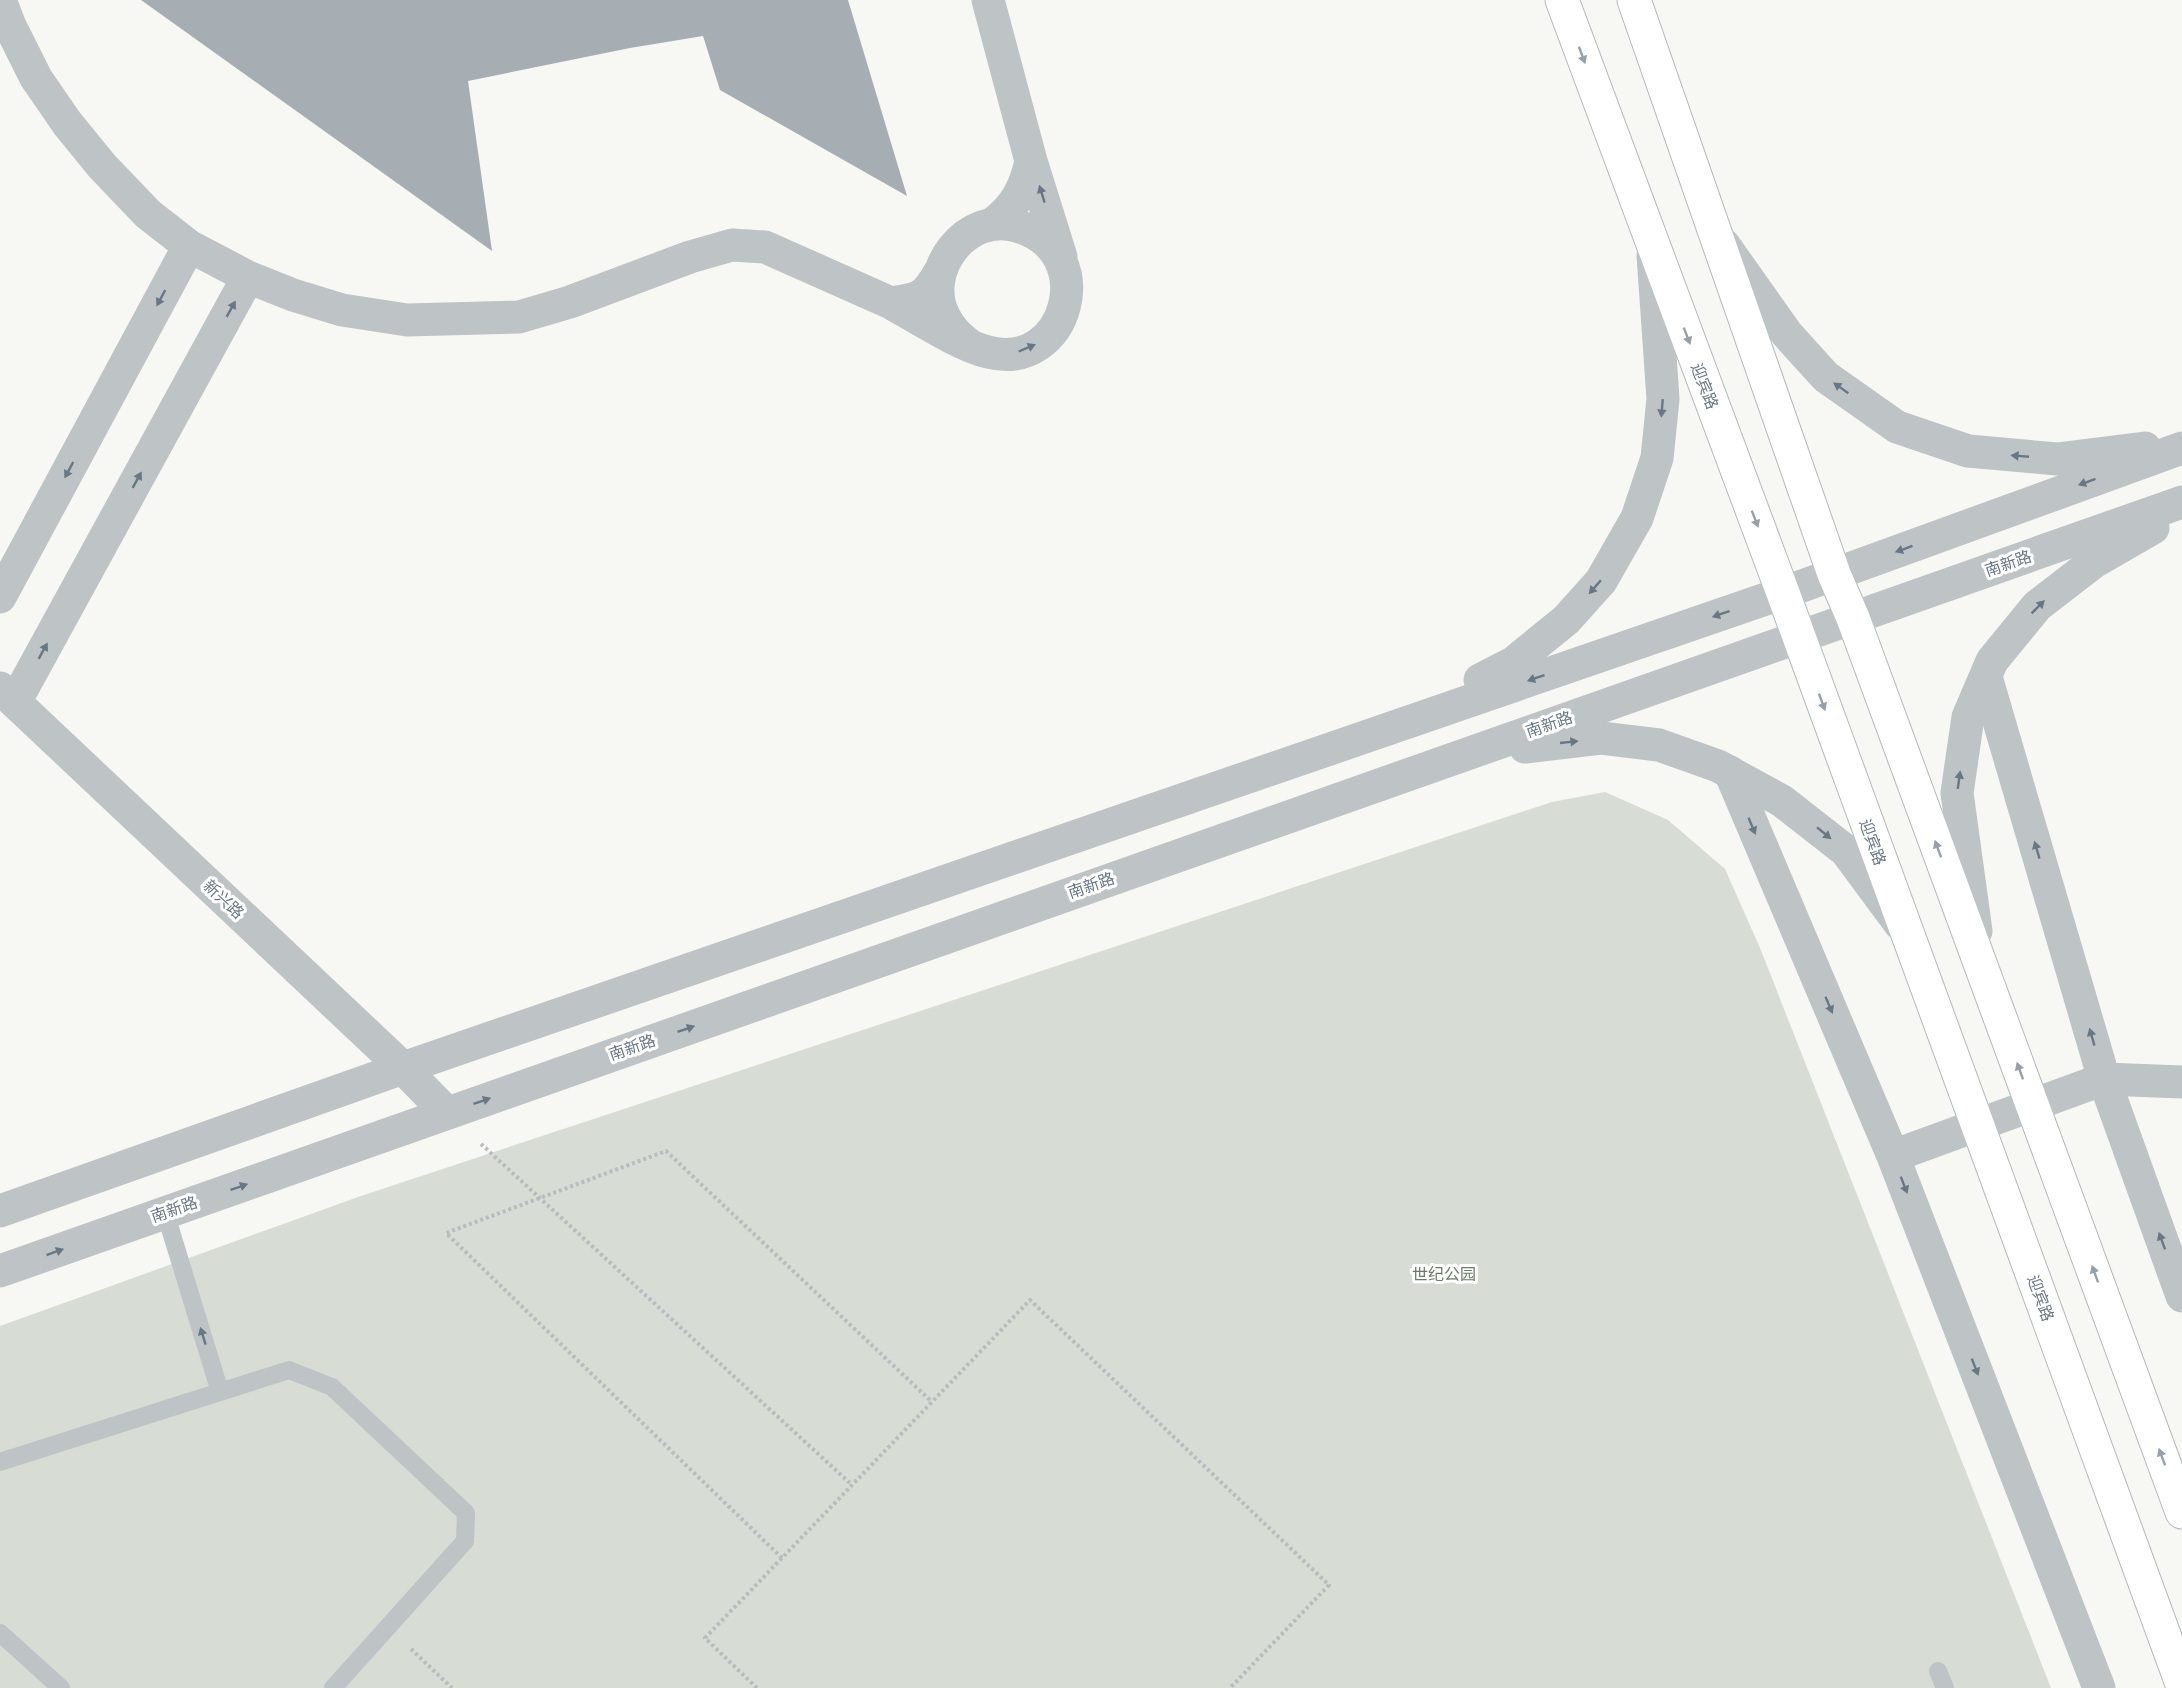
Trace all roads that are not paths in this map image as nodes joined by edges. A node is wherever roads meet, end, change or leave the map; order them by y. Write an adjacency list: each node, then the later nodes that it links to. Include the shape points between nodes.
1 (0, 0): 9 (street, via 36,78 67,123 148,214)
2 (988, 0): 5 (street)
3 (1562, 0): 8 (main road, 迎宾路, one-way to 8)
4 (1634, 0): 7 (main road)
5 (1031, 162): 6 (street, via 1016,200 1007,214); 10 (street, one-way to 5)
6 (992, 224): 10 (street, via 1020,226 1045,239); 11 (street, via 960,240 948,253)
7 (1718, 236): 15 (street, one-way to 7, via 2057,459 1968,452 1897,427 1826,377 1786,334); 19 (main road)
8 (1652, 244): 20 (main road, 迎宾路, one-way to 20); 26 (street, one-way to 26, via 1663,399 1657,458 1632,527 1601,581 1566,620 1514,663)
9 (189, 246): 12 (street); 21 (street, one-way to 21)
10 (1065, 270): 14 (street, one-way to 10, via 1008,354 1028,349 1044,339 1065,308)
11 (939, 273): 13 (street, via 919,299); 14 (street, via 943,315 954,333)
12 (248, 277): 13 (street, via 342,310 407,320 519,317 732,245 765,247); 25 (street, one-way to 12)
13 (891, 303): 14 (street)
14 (971, 346)
15 (2182, 442)
16 (2182, 448): 19 (street, one-way to 19)
17 (2182, 502): 22 (street, 南新路)
18 (2182, 511): 24 (street, one-way to 18, via 1992,661 2037,606 2094,562)
19 (1834, 574): 20 (street); 22 (main road)
20 (1783, 593): 23 (main road, 迎宾路); 26 (street, one-way to 26)
21 (0, 597)
22 (1853, 618): 23 (street, 南新路); 30 (main road, one-way to 22)
23 (1798, 637): 28 (street, 南新路); 29 (main road, 迎宾路, one-way to 29)
24 (1986, 677): 30 (street, one-way to 24, via 1957,793 1968,717); 32 (street, one-way to 24)
25 (8, 695): 31 (street, 新兴路)
26 (1373, 734): 31 (street)
27 (1730, 772): 28 (street, one-way to 27, via 1532,746 1601,738 1659,745); 29 (street, one-way to 29, via 1782,801 1846,851); 37 (street, one-way to 37)
28 (1389, 780): 35 (street, 南新路, one-way to 28)
29 (1907, 933): 36 (main road, 迎宾路)
30 (1980, 963): 34 (main road, one-way to 30)
31 (403, 1068): 35 (street, 新兴路); 38 (street)
32 (2104, 1079): 33 (street); 34 (street); 41 (street, one-way to 32)
33 (2182, 1082)
34 (2033, 1105): 36 (street); 44 (main road, one-way to 34)
35 (447, 1113): 39 (street, 南新路, one-way to 35)
36 (1977, 1125): 37 (street); 47 (main road, 迎宾路)
37 (1893, 1156): 51 (street, one-way to 51)
38 (0, 1211)
39 (165, 1212): 40 (street, 南新路, one-way to 39); 42 (lane, one-way to 39)
40 (0, 1271)
41 (2182, 1296)
42 (220, 1392): 43 (lane); 49 (lane, via 289,1370 332,1387 466,1513 465,1541)
43 (0, 1462)
44 (2182, 1512)
45 (0, 1633): 48 (lane)
46 (1938, 1671): 50 (lane)
47 (2182, 1684)
48 (61, 1688)
49 (333, 1688)
50 (1945, 1688)
51 (2099, 1688)

